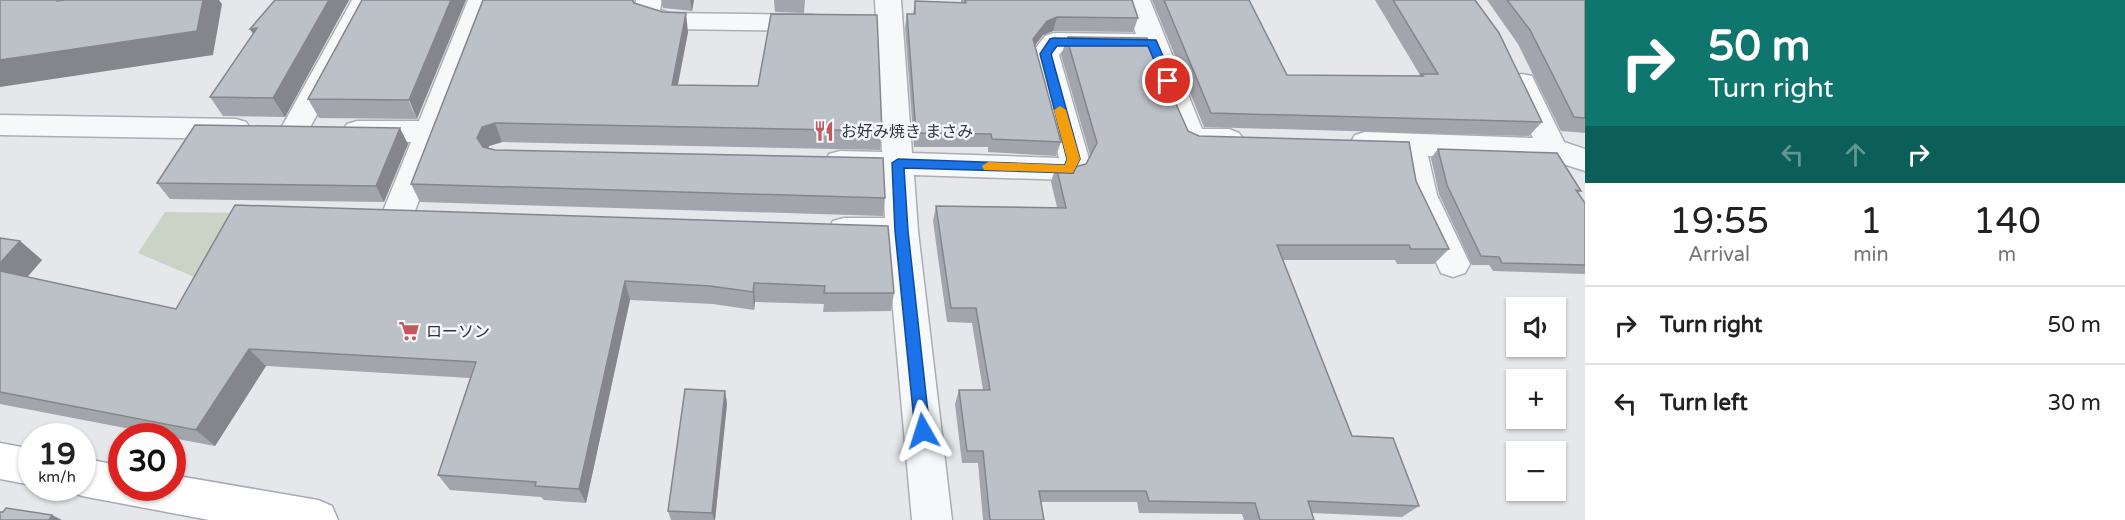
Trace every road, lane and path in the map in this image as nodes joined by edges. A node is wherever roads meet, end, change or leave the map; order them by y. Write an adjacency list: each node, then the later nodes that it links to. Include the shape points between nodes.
1 (365, 0): 9 (street)
2 (481, 0): 10 (street)
3 (649, 0): 5 (street, via 647,14 666,21)
4 (1137, 0): 6 (street)
5 (871, 18): 17 (street)
6 (1152, 43): 11 (street, via 1192,139); 17 (street, via 1054,42 1045,54 1074,159 1068,169)
7 (1508, 56): 14 (street)
8 (0, 125): 9 (street)
9 (276, 129): 10 (street)
10 (430, 132): 18 (street, via 385,216)
11 (1250, 141)
12 (1342, 143): 13 (street)
13 (1411, 144): 14 (street); 21 (street, via 1421,195)
14 (1553, 149): 15 (street)
15 (1585, 160)
16 (814, 161): 17 (street)
17 (898, 163): 20 (street)
18 (432, 217)
19 (819, 229): 20 (street)
20 (902, 231): 26 (street)
21 (1454, 264)
22 (0, 461): 23 (main road)
23 (18, 464)
24 (186, 497): 25 (main road)
25 (318, 520)
26 (932, 520)

